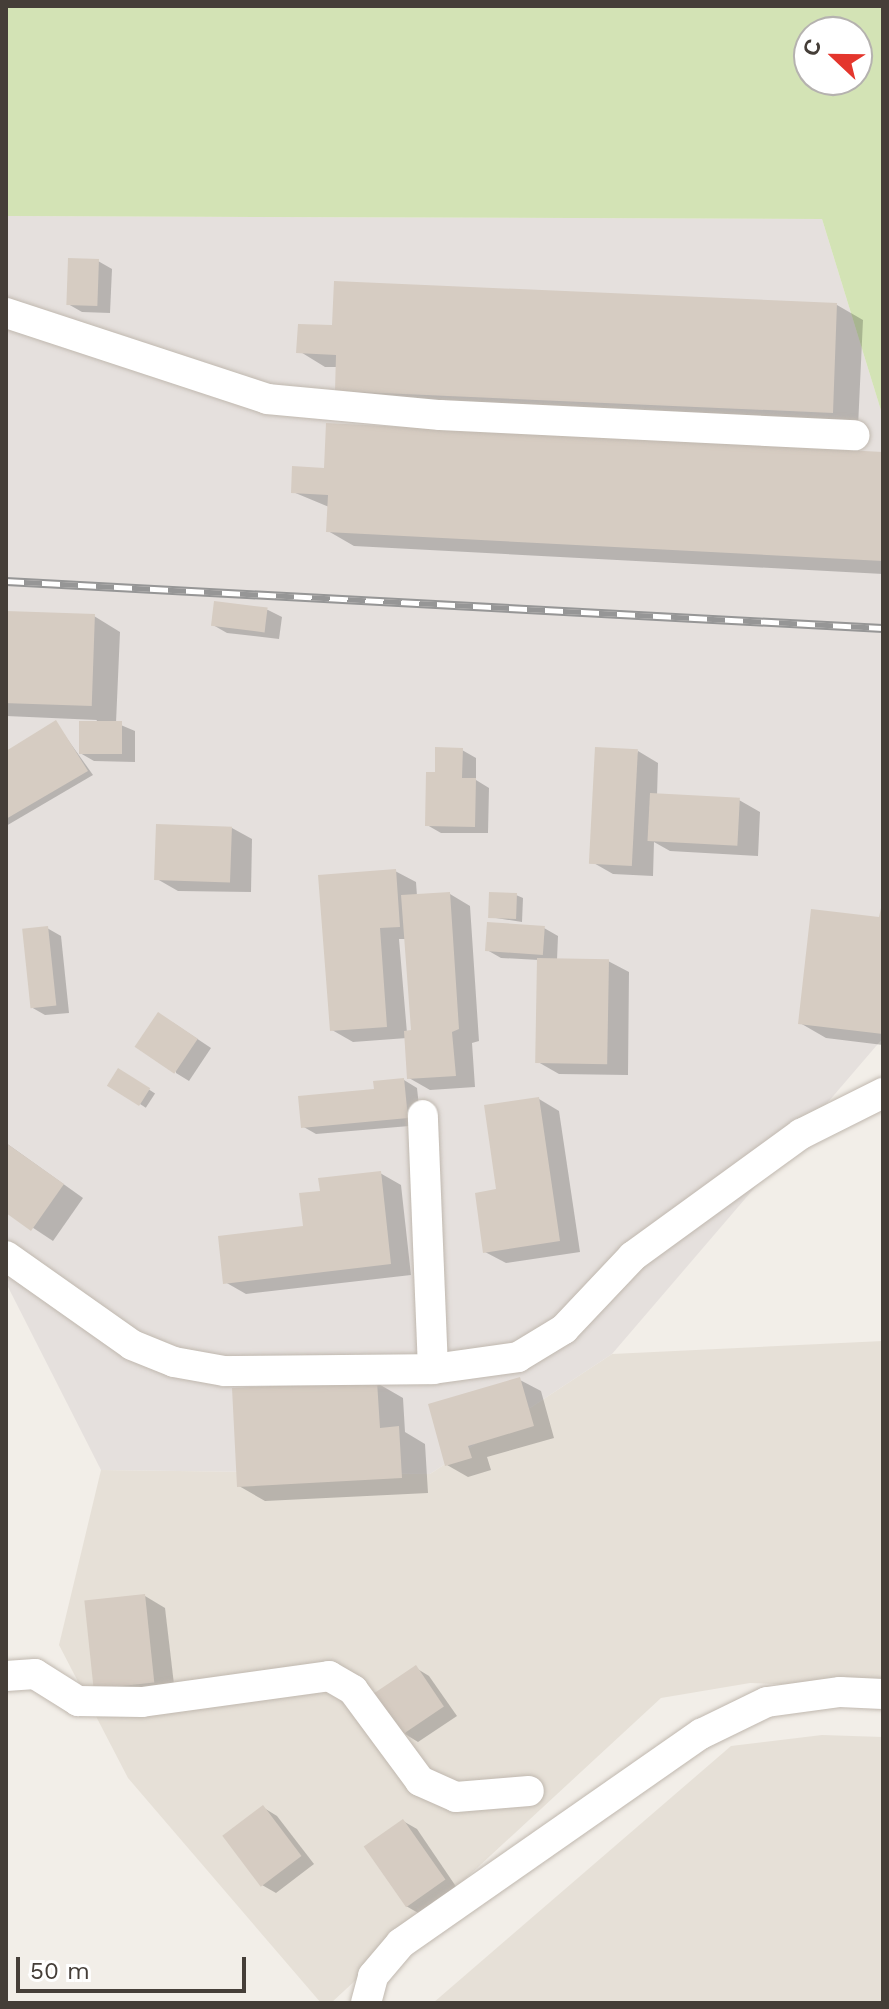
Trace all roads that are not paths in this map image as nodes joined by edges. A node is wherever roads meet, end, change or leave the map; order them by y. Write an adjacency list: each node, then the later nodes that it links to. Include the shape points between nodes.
1 (6, 313): 2 (street, via 267,399 440,415)
2 (855, 435)
3 (883, 1093): 6 (street, via 801,1134 633,1256 564,1329 518,1357)
4 (423, 1115): 6 (street)
5 (6, 1256): 6 (street, via 132,1345 174,1362 224,1371)
6 (433, 1369)
7 (6, 1676): 9 (street, via 35,1674 78,1701 142,1702 329,1676 353,1690 420,1781 456,1797)
8 (883, 1694): 10 (street, via 840,1692 767,1702 701,1734 401,1943 373,1976)
9 (529, 1791)
10 (366, 2003)

